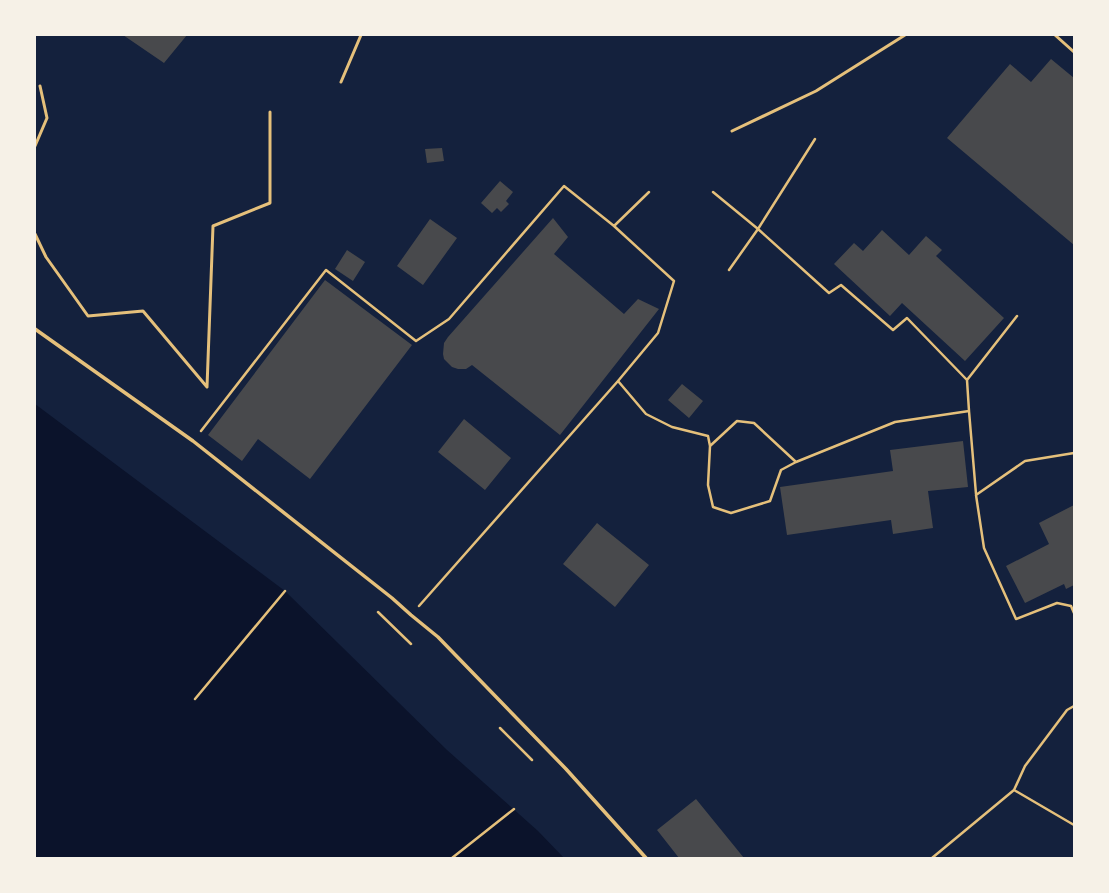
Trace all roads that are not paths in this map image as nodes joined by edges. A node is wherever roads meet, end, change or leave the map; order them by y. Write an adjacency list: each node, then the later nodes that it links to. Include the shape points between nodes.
1 (362, 35): 5 (lane)
2 (905, 35): 8 (lane, via 816,91)
3 (1055, 35): 4 (lane)
4 (1074, 52)
5 (341, 82)
6 (40, 86): 9 (lane, via 47,118)
7 (270, 112): 10 (lane, via 270,203 213,226 207,387 143,311 88,316 46,257)
8 (732, 130)
9 (35, 146)
10 (35, 234)
11 (35, 329): 12 (street, via 193,441 438,637 566,769)
12 (646, 858)

